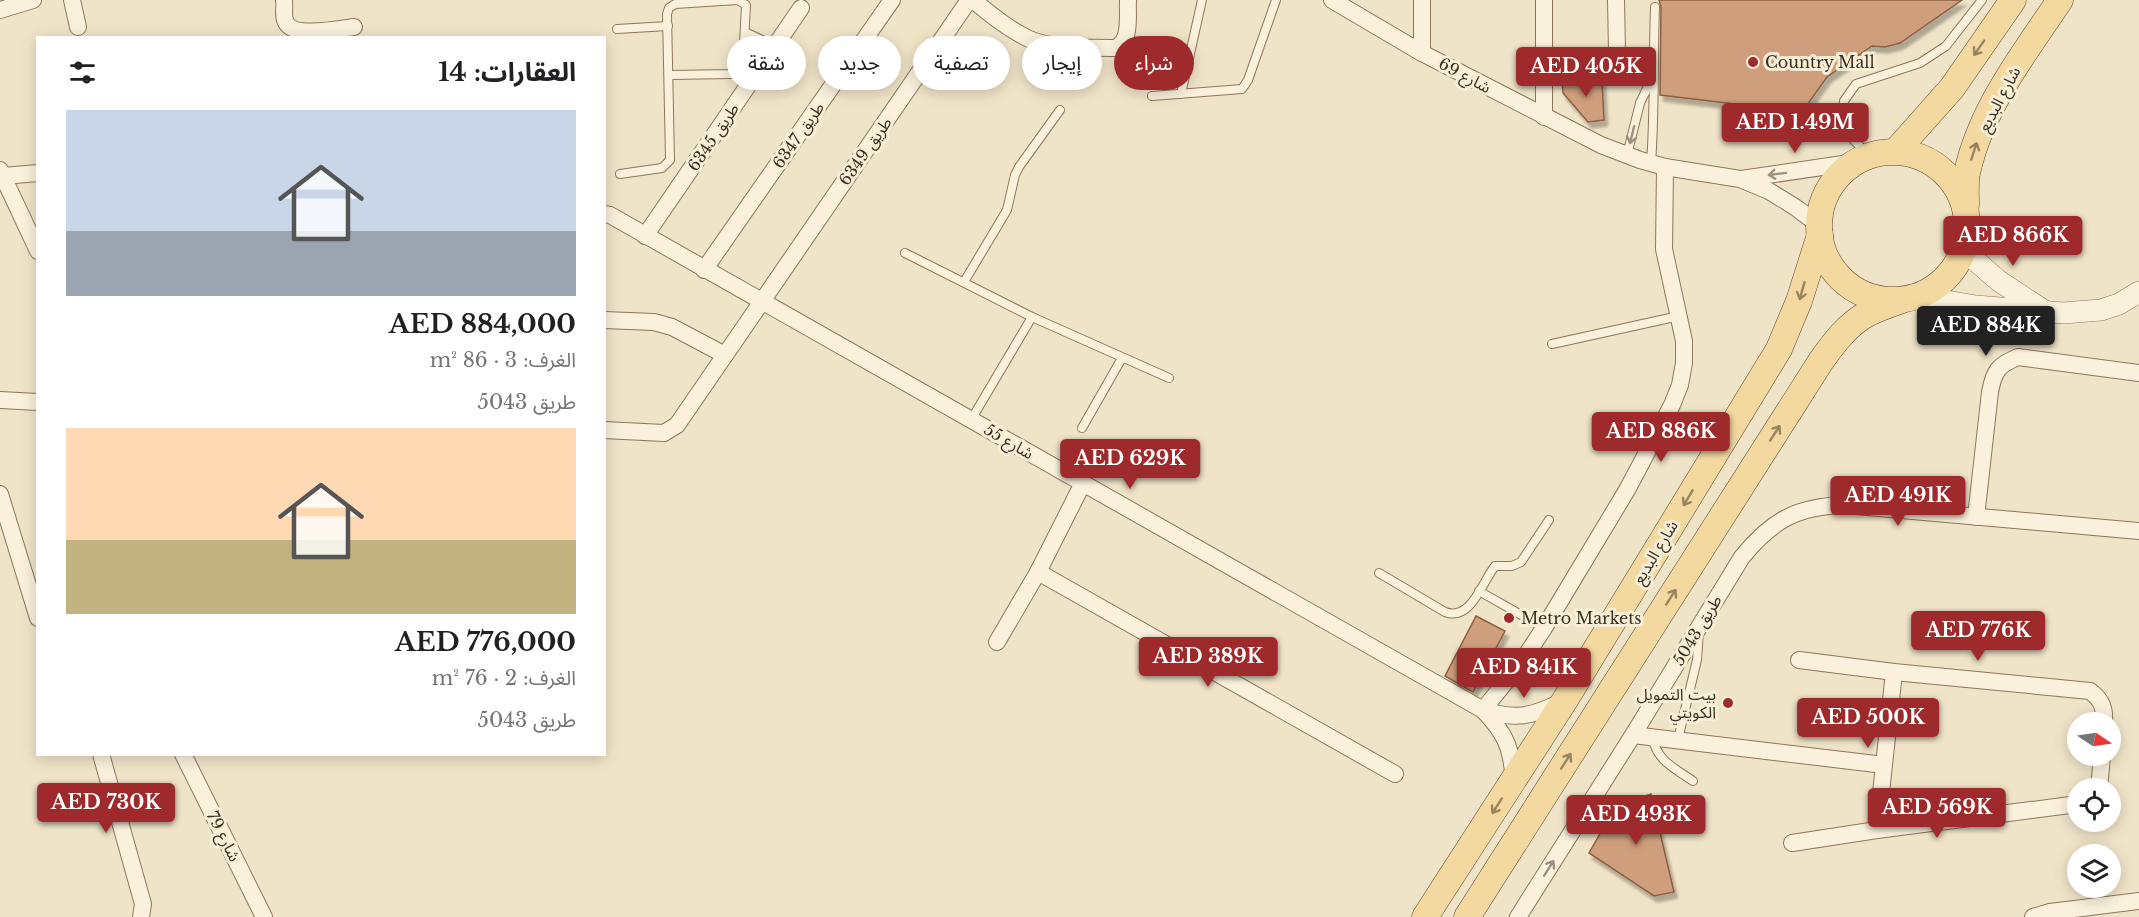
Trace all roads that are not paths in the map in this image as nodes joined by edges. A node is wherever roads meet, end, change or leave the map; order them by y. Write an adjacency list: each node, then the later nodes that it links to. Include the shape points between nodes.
1 (33, 0): 18 (street)
2 (72, 0): 20 (street)
3 (284, 0): 21 (street, via 285,20 297,31)
4 (892, 0): 50 (street, طريق 6347)
5 (971, 0): 6 (street, via 1028,39 1115,48 1126,39); 54 (street, طريق 6349)
6 (1128, 0)
7 (1202, 0): 31 (lane)
8 (1276, 0): 31 (lane, via 1246,85 1238,90)
9 (1332, 0): 27 (street, شارع 69)
10 (1422, 0): 27 (street)
11 (1544, 0): 34 (street)
12 (1616, 0): 26 (street)
13 (1982, 0): 37 (lane, via 1946,46 1920,63 1856,84 1844,101 1842,117)
14 (2013, 0): 35 (main road, one-way to 35, via 1952,88)
15 (2060, 0): 43 (main road, شارع البديع, one-way to 15, via 1967,174 1987,117)
16 (1655, 7): 29 (lane)
17 (801, 8): 25 (street, طريق 6345)
18 (0, 10)
19 (668, 26): 22 (lane); 23 (lane, via 672,5 738,0 747,9); 28 (lane)
20 (78, 27)
21 (354, 27)
22 (616, 28)
23 (745, 32): 24 (lane); 28 (lane, via 743,62 735,73)
24 (754, 36)
25 (782, 36)
26 (1617, 51)
27 (1422, 53): 34 (street, شارع 69)
28 (669, 75): 41 (lane, via 668,163 662,168)
29 (1653, 76): 36 (lane, one-way to 36, via 1640,104); 38 (lane)
30 (745, 90): 46 (street, طريق 6345)
31 (1181, 94): 32 (lane)
32 (1152, 96)
33 (1059, 110): 51 (lane, via 1019,167 1007,210)
34 (1544, 117): 36 (street, شارع 69)
35 (1896, 151): 37 (main road); 43 (main road, via 1920,156 1940,168 1956,186)
36 (1627, 155): 38 (street, شارع 69)
37 (1862, 159): 42 (street, شارع 69, one-way to 42); 45 (main road, via 1836,178 1824,200)
38 (1658, 165): 42 (street, شارع 69); 56 (street, via 1664,249)
39 (2, 173): 40 (street); 47 (street)
40 (36, 174)
41 (620, 174)
42 (1740, 179): 45 (street, شارع 69, via 1795,207)
43 (1965, 208): 48 (main road, via 1968,229)
44 (606, 214): 46 (street, شارع 55)
45 (1819, 230): 53 (main road, via 1826,257 1839,277 1857,291 1879,299); 84 (main road, شارع البديع, one-way to 84, via 1799,301 1779,349)
46 (645, 236): 50 (street, شارع 55)
47 (36, 247)
48 (1963, 249): 53 (main road, via 1946,279); 55 (street, via 1999,281)
49 (905, 253): 51 (lane)
50 (705, 270): 54 (street, شارع 55)
51 (964, 282): 57 (lane)
52 (2139, 292): 55 (street, via 2101,310)
53 (1909, 298): 55 (street); 103 (main road, one-way to 53, via 1831,347 1866,315)
54 (760, 302): 60 (street); 67 (street, شارع 55)
55 (2044, 310)
56 (1679, 316): 59 (lane); 79 (street, via 1684,363 1672,405 1627,490)
57 (1032, 317): 61 (lane); 67 (lane)
58 (606, 320): 60 (street, via 654,322 672,327)
59 (1552, 344)
60 (725, 355): 69 (street, via 671,430)
61 (1122, 358): 63 (lane); 68 (lane)
62 (2139, 373): 72 (street, via 2018,357 2003,363 1993,376 1990,392)
63 (1169, 378)
64 (36, 392): 65 (street)
65 (4, 400): 66 (street)
66 (36, 402)
67 (971, 420): 70 (street, شارع 55)
68 (1082, 429)
69 (606, 430)
70 (1083, 483): 75 (street); 85 (street, شارع 55)
71 (0, 494): 78 (street)
72 (1977, 517): 74 (street, طريق 5043); 80 (street, طريق 5043, via 1845,505 1798,512 1776,522 1757,538)
73 (1549, 520): 77 (lane, via 1521,562 1495,566)
74 (2139, 531)
75 (1038, 572): 81 (street); 93 (street)
76 (1379, 573): 77 (lane, via 1450,614 1462,613)
77 (1479, 591): 79 (lane)
78 (36, 611)
79 (1544, 628): 85 (street)
80 (1698, 628): 87 (street, طريق 5043); 89 (lane, via 1697,660)
81 (997, 642)
82 (1798, 660): 83 (street)
83 (1894, 672): 86 (street, via 2090,691 2099,698); 92 (street)
84 (1565, 700): 85 (street, شارع 55, via 1523,716 1501,716); 94 (main road, شارع البديع)
85 (1483, 710): 94 (street, شارع 55, via 1506,737)
86 (2104, 712)
87 (1633, 735): 88 (street); 104 (street, طريق 5043, one-way to 87)
88 (1652, 737): 89 (street); 95 (lane, via 1660,757)
89 (1678, 739): 92 (street)
90 (102, 756): 100 (street, via 143,904)
91 (184, 756): 101 (street, شارع 79)
92 (1884, 765): 97 (street)
93 (1395, 774)
94 (1514, 780): 102 (main road, شارع البديع, one-way to 102)
95 (1693, 781)
96 (2067, 805): 97 (street)
97 (1876, 830): 98 (street)
98 (1792, 843)
99 (2139, 901): 105 (street)
100 (141, 917)
101 (264, 917)
102 (1425, 917)
103 (1467, 917)
104 (1518, 917)
105 (2034, 917)

